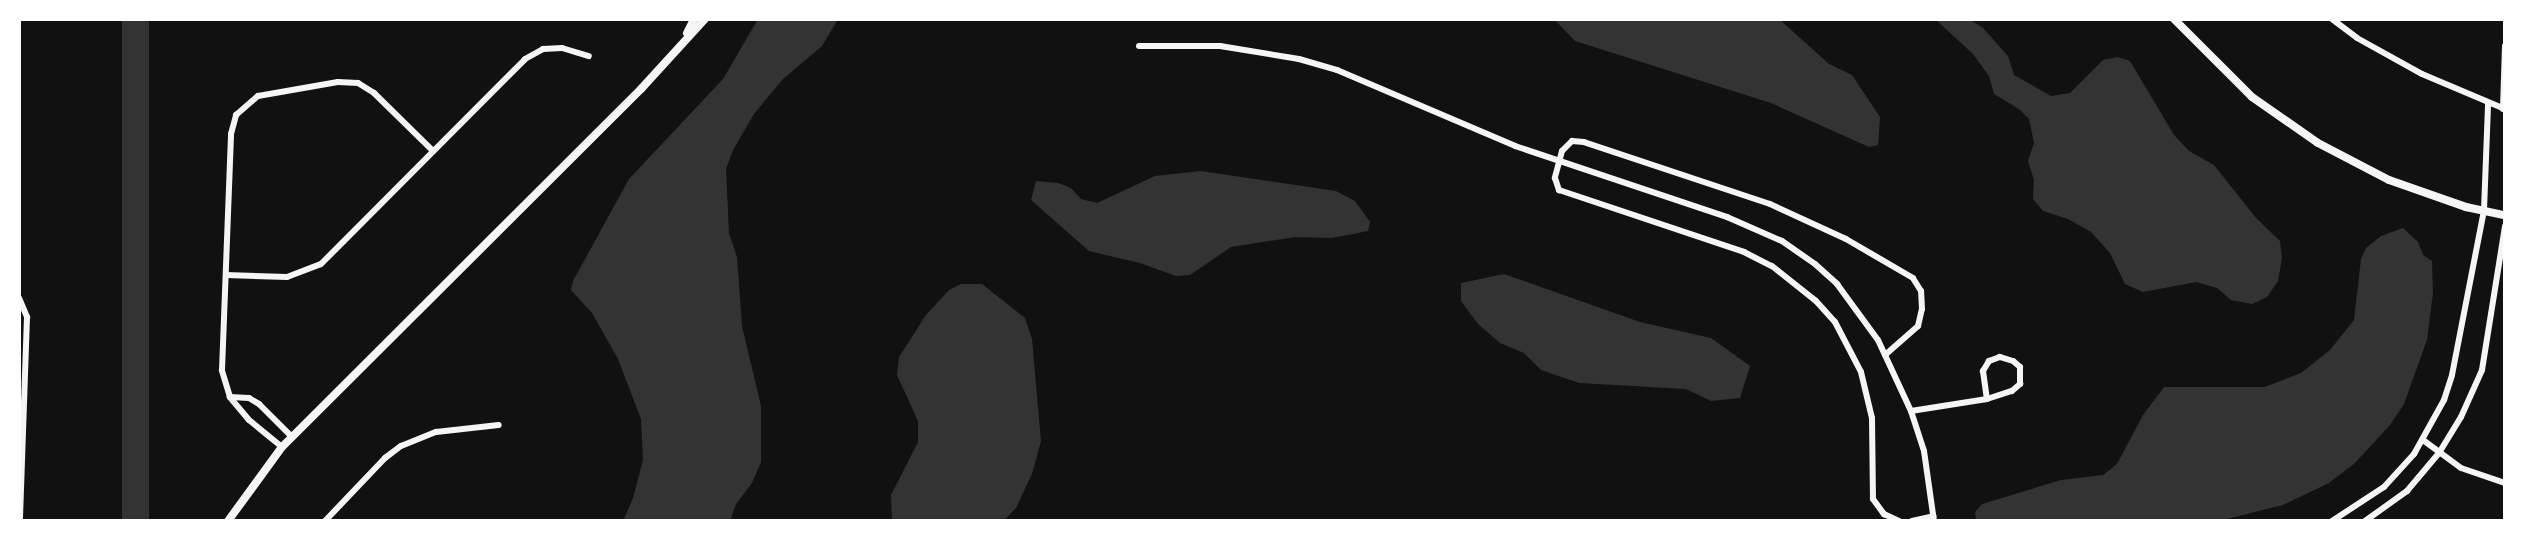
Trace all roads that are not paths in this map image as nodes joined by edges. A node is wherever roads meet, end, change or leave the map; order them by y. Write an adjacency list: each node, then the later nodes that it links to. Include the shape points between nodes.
1 (694, 19): 5 (street)
2 (705, 19): 5 (street)
3 (2174, 19): 13 (street, via 2252,97 2318,144 2389,180)
4 (2332, 19): 9 (street, via 2388,57)
5 (684, 39): 24 (street, via 641,89)
6 (1139, 46): 12 (street, via 1220,46 1299,59 1374,84 1466,127)
7 (2505, 46): 10 (street)
8 (589, 56): 11 (street, via 562,48 533,53)
9 (2488, 104): 10 (street); 13 (street)
10 (2504, 109)
11 (433, 151): 16 (street, via 313,269 286,277); 16 (street, via 358,83 338,82 250,100 236,115 231,134)
12 (1558, 161): 18 (street, via 1727,217 1782,241 1837,284); 18 (street, via 1566,145 1584,142 1727,188 1803,218 1913,278 1921,291 1918,326); 33 (street, via 1555,178 1559,190 1744,252 1772,266 1816,301 1835,323 1861,372 1872,418 1873,499 1884,513)
13 (2484, 210): 14 (street); 25 (street, via 2452,375)
14 (2505, 215)
15 (2505, 226): 27 (street, via 2482,370)
16 (226, 275): 19 (street, via 222,370)
17 (19, 298): 23 (street, via 27,317)
18 (1885, 355): 21 (street)
19 (230, 397): 24 (street, via 259,404); 26 (street, via 248,420)
20 (1987, 399): 20 (street, via 2020,384 2020,367 2013,360 1989,360 1983,371); 21 (street)
21 (1911, 411): 29 (street, via 1924,451)
22 (499, 425): 32 (street, via 436,432 401,446)
23 (21, 429): 30 (street)
24 (292, 437): 26 (street)
25 (2423, 440): 27 (street); 35 (street, via 2384,487)
26 (282, 447): 31 (street)
27 (2439, 453): 28 (street, via 2461,468); 36 (street, via 2407,491)
28 (2505, 484)
29 (1934, 518): 34 (street)
30 (20, 521)
31 (228, 521)
32 (325, 521)
33 (1899, 521)
34 (1912, 521)
35 (2332, 521)
36 (2365, 521)

